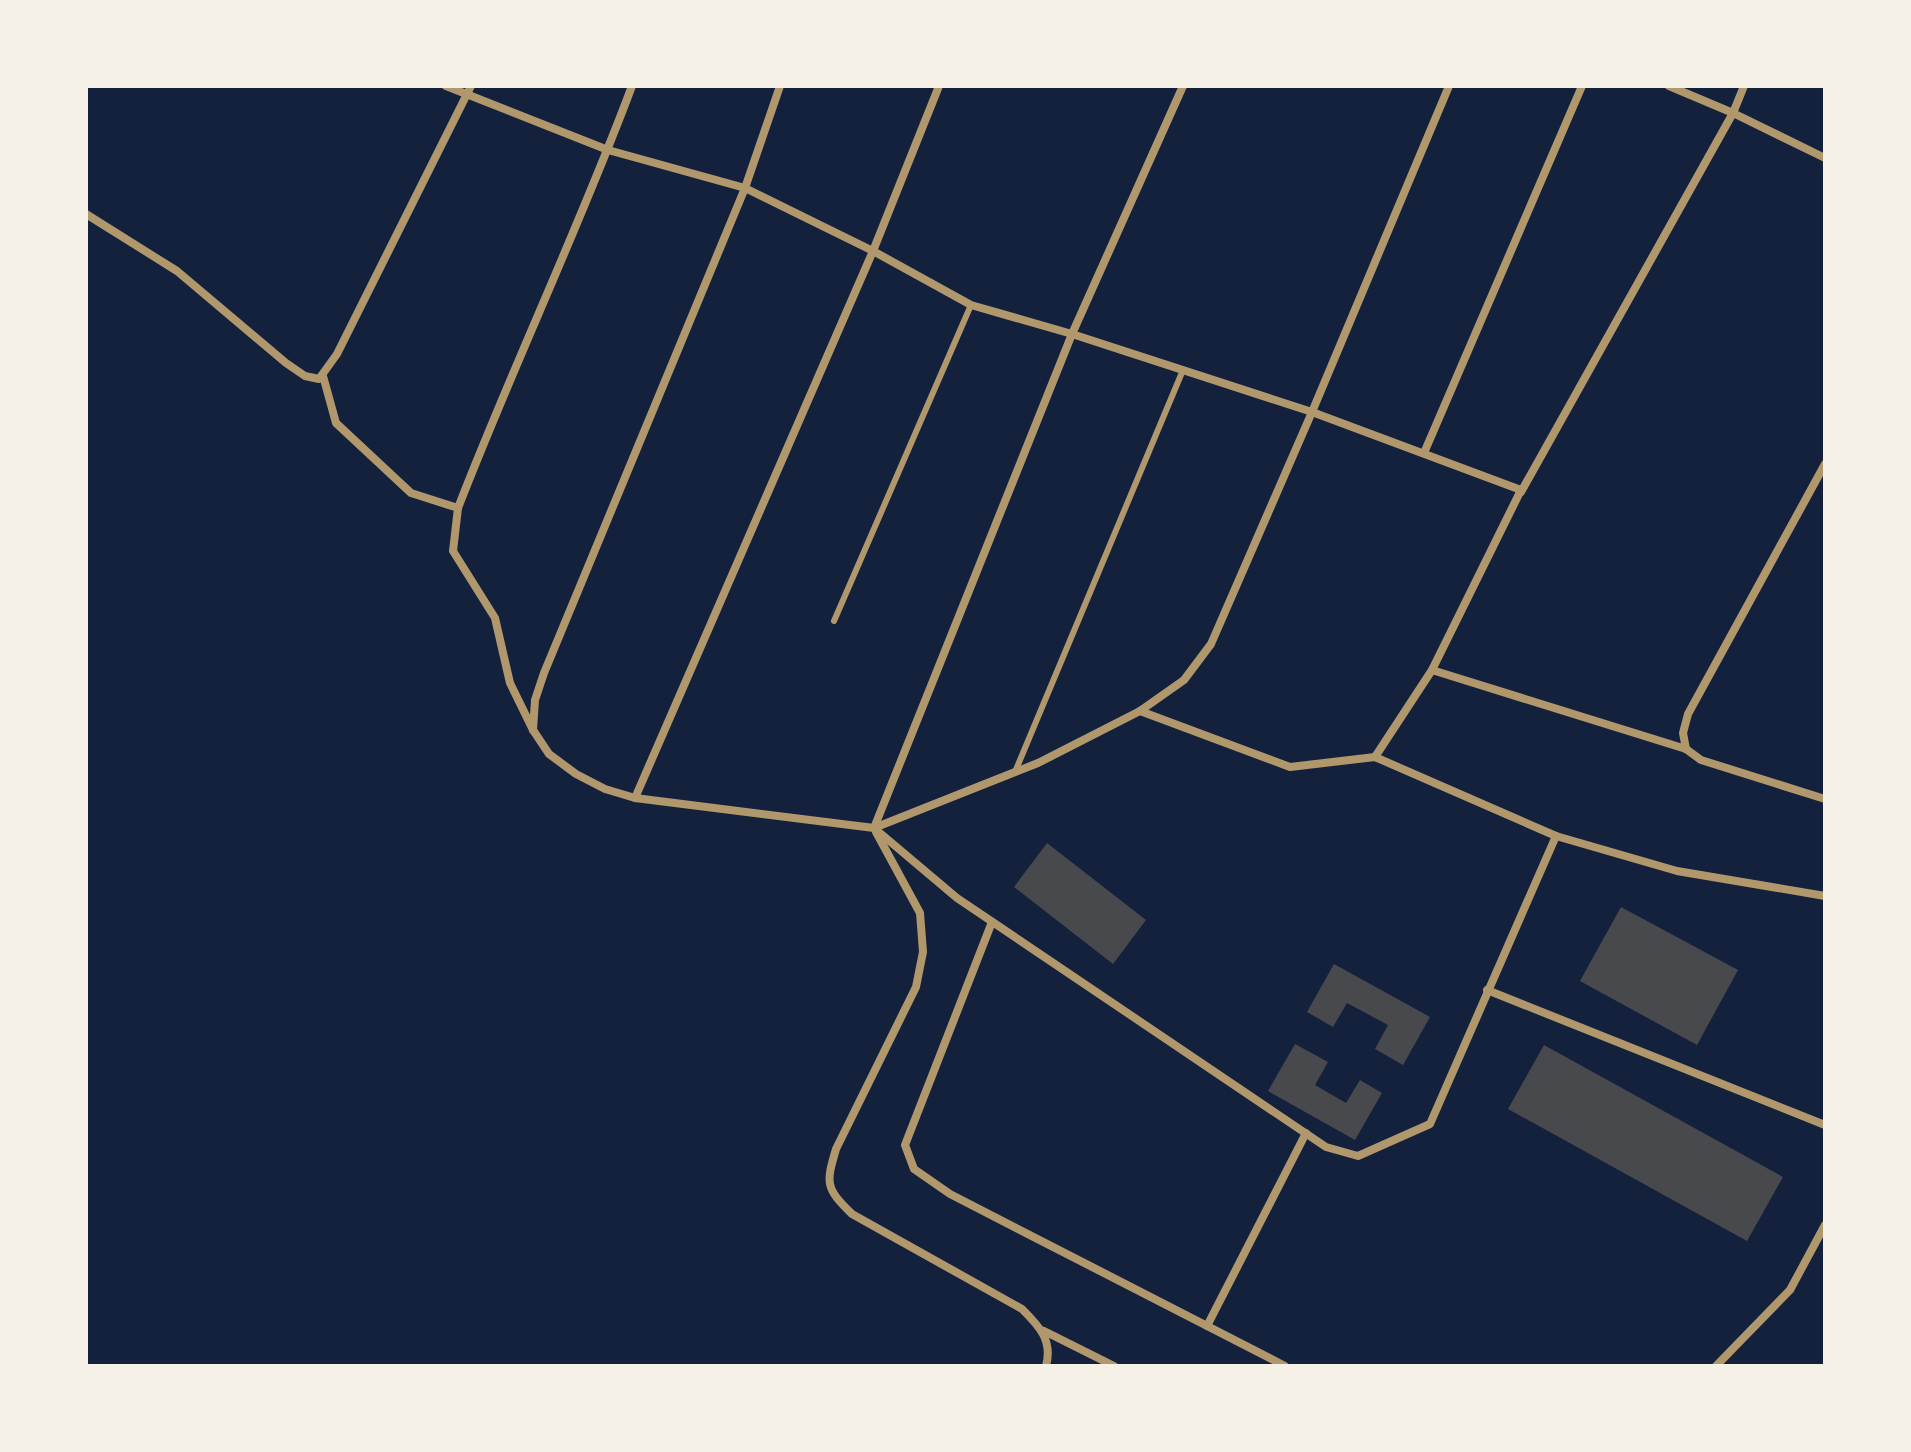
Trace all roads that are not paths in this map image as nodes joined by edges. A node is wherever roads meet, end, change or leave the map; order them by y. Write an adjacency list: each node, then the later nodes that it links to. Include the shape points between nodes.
1 (446, 86): 10 (street)
2 (632, 86): 12 (street)
3 (780, 86): 14 (street)
4 (939, 86): 16 (street)
5 (1183, 86): 18 (street)
6 (1449, 86): 21 (street)
7 (1582, 86): 22 (street)
8 (1669, 86): 11 (street)
9 (1744, 86): 11 (street)
10 (469, 90): 12 (street); 20 (street)
11 (1733, 113): 13 (street); 24 (street)
12 (608, 150): 14 (street); 25 (street)
13 (1825, 158)
14 (745, 188): 16 (street); 29 (street, via 544,673)
15 (86, 214): 20 (street, via 177,271 305,376)
16 (873, 251): 17 (street); 33 (street)
17 (971, 305): 18 (street); 26 (lane)
18 (1072, 334): 19 (street); 35 (street)
19 (1183, 370): 21 (street); 32 (lane)
20 (323, 376): 25 (street, via 336,423 411,493)
21 (1312, 412): 22 (street); 28 (street, via 1211,644 1184,680)
22 (1424, 453): 24 (street, via 1521,490)
23 (1825, 464): 30 (street, via 1688,714)
24 (1520, 494): 27 (street)
25 (458, 508): 29 (street, via 453,551 495,618 510,683)
26 (834, 621)
27 (1432, 670): 30 (street); 31 (street)
28 (1140, 711): 31 (street, via 1290,767); 32 (street)
29 (533, 730): 33 (street, via 549,754 576,774)
30 (1686, 749): 34 (street, via 1701,760)
31 (1375, 757): 36 (street)
32 (1015, 772): 35 (street)
33 (635, 798): 35 (street)
34 (1825, 799)
35 (874, 828): 38 (street); 44 (street, via 920,913 923,952 916,987 836,1149 829,1175 833,1196 852,1214 1022,1309)
36 (1556, 836): 37 (street, via 1677,871); 39 (street)
37 (1825, 896)
38 (992, 922): 41 (street); 43 (street, via 905,1145 914,1169 950,1194)
39 (1487, 990): 40 (street); 41 (street, via 1430,1124 1358,1156 1326,1147)
40 (1825, 1125)
41 (1306, 1133): 43 (street)
42 (1825, 1225): 48 (street, via 1790,1290)
43 (1207, 1326): 47 (street)
44 (1044, 1331): 45 (street); 46 (street)
45 (1046, 1366)
46 (1114, 1366)
47 (1285, 1366)
48 (1716, 1366)

